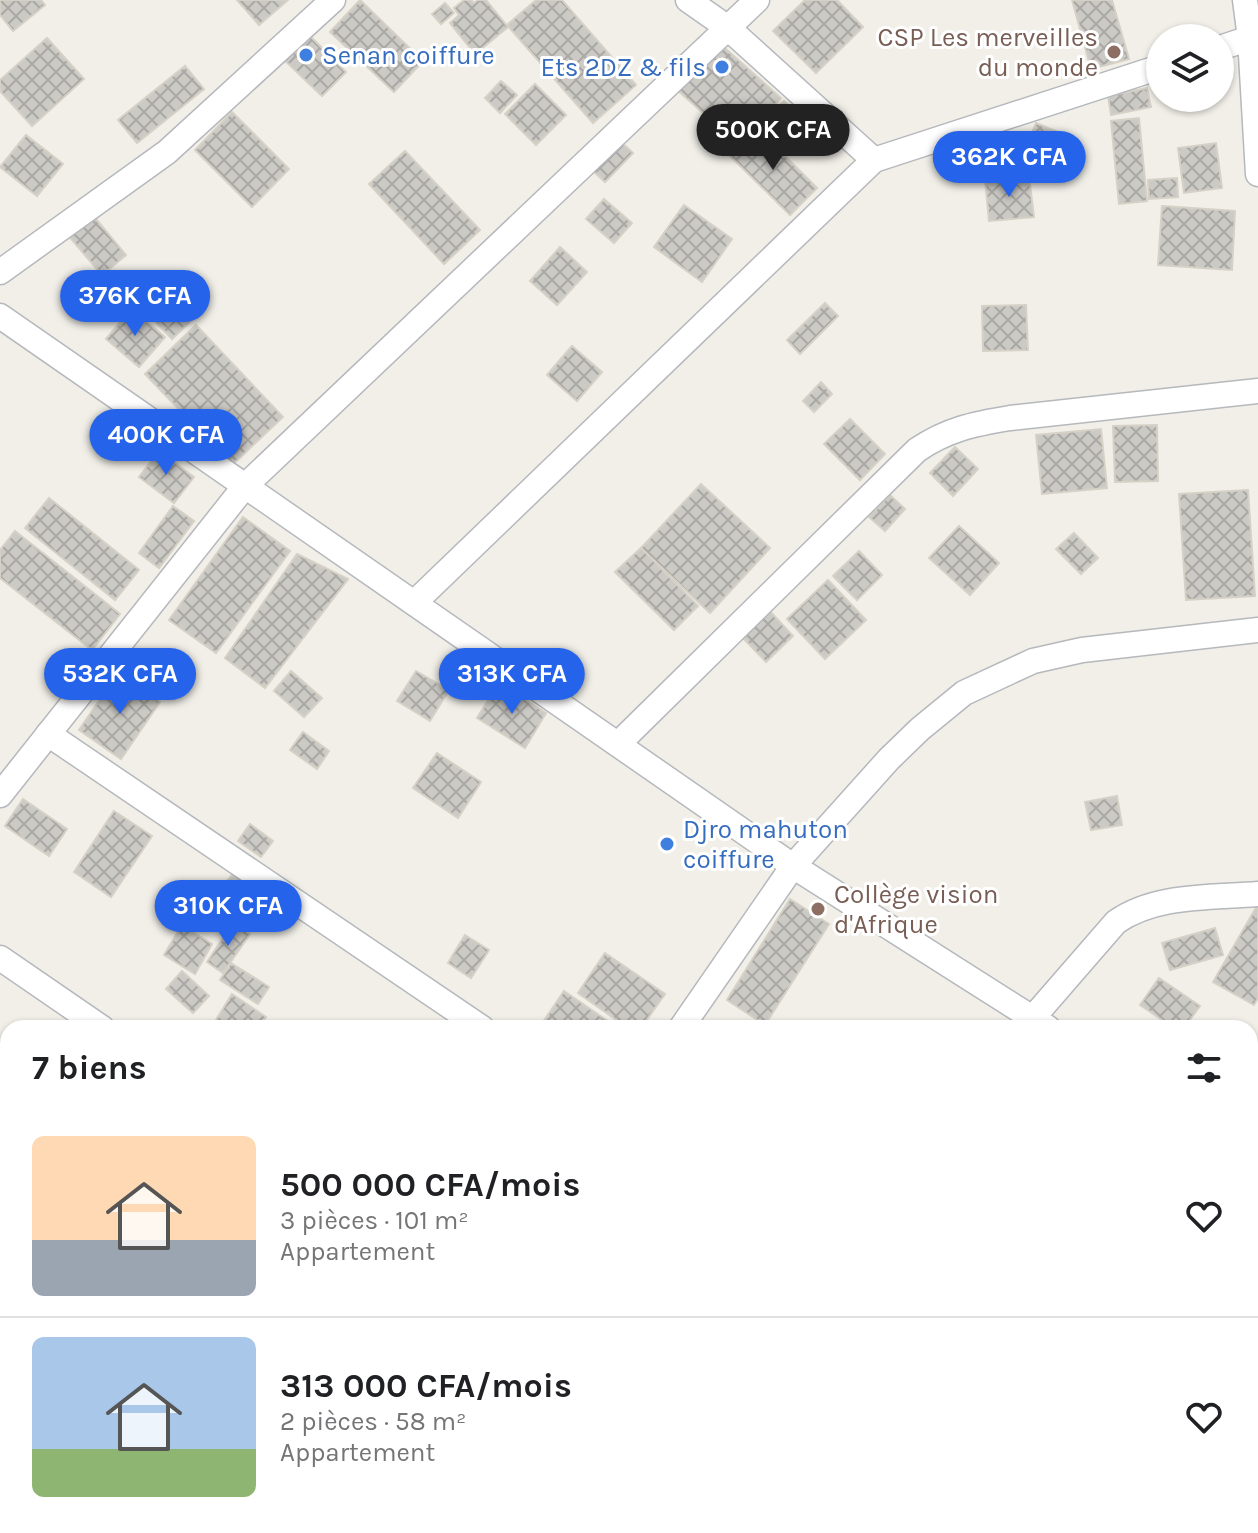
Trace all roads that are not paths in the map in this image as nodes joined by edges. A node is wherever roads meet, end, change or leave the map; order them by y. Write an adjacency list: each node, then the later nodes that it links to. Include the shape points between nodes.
1 (333, 0): 11 (street, via 167,152)
2 (688, 0): 5 (street)
3 (757, 0): 5 (street)
4 (1245, 0): 6 (street)
5 (728, 28): 9 (street); 14 (street)
6 (1250, 38): 7 (street); 10 (street)
7 (1234, 43)
8 (1146, 72): 9 (street)
9 (874, 160): 15 (street)
10 (1258, 174)
11 (0, 272)
12 (0, 316): 14 (street)
13 (1258, 391): 18 (street, via 1010,418 942,434 917,450)
14 (245, 486): 15 (street); 17 (street)
15 (414, 603): 18 (street)
16 (1258, 630): 20 (street, via 1082,650 996,676 964,693 920,729)
17 (48, 734): 19 (street); 24 (street)
18 (618, 744): 20 (street)
19 (0, 795)
20 (793, 866): 25 (street); 26 (street)
21 (1258, 894): 27 (street, via 1159,902 1133,910 1116,922)
22 (0, 958): 23 (street)
23 (90, 1020)
24 (470, 1020)
25 (687, 1020)
26 (1029, 1020)
27 (1038, 1020)

